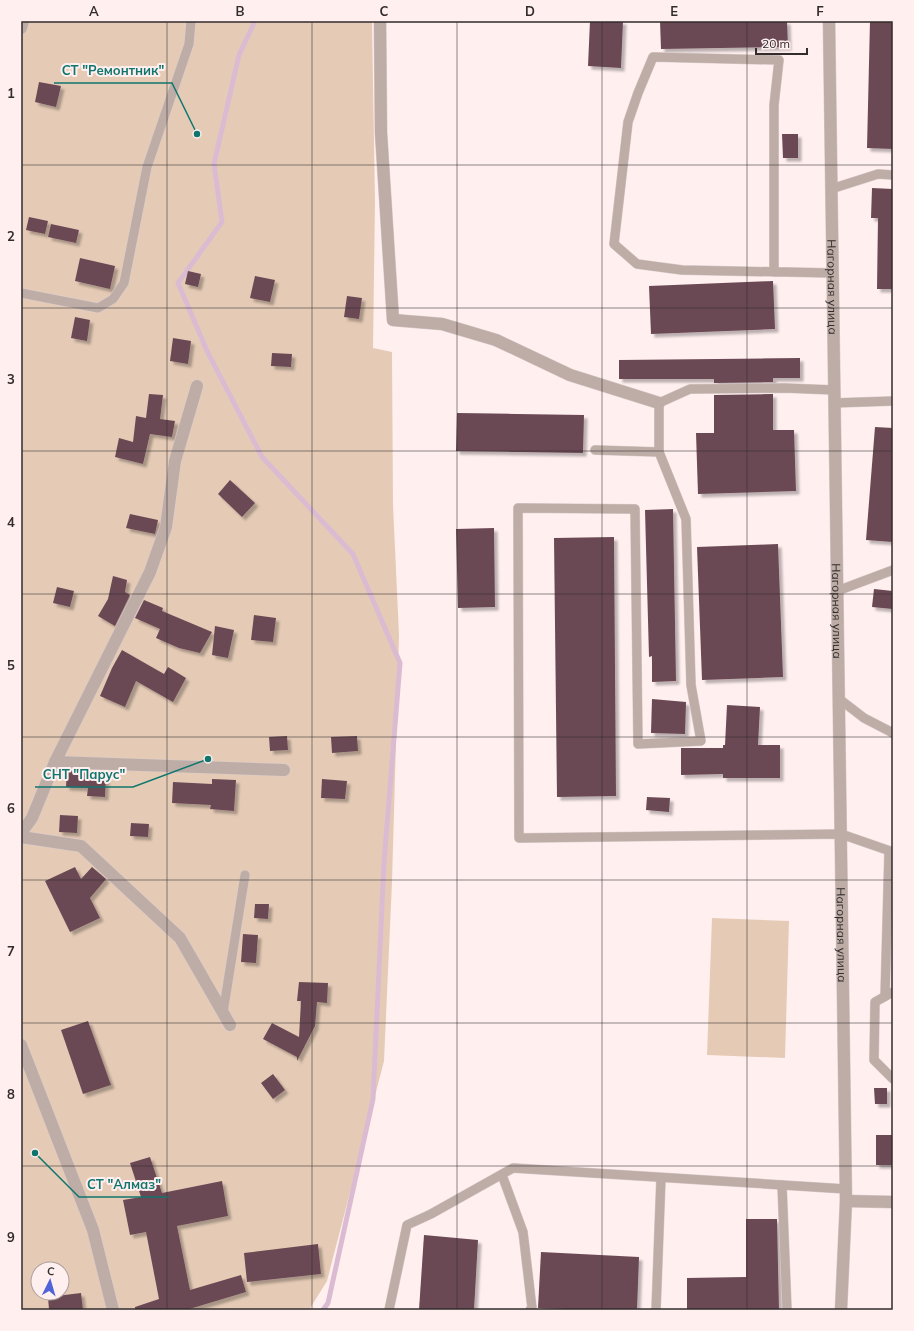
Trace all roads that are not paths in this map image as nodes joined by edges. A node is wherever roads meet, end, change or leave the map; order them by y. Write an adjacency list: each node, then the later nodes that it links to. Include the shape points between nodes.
1 (23, 21): 5 (street)
2 (191, 21): 10 (lane, via 189,44 147,167 124,283 113,299 98,308)
3 (380, 21): 14 (street, via 381,134 393,320 442,324 496,340 570,375)
4 (829, 21): 7 (street, Нагорная улица)
5 (21, 28)
6 (893, 175): 7 (lane, via 878,174)
7 (831, 189): 9 (street, Нагорная улица)
8 (774, 272): 8 (lane, via 682,270 637,264 614,244 628,122 653,57 779,60 774,105); 9 (lane)
9 (832, 273): 12 (street, Нагорная улица)
10 (21, 293)
11 (197, 386): 22 (street, via 175,461 166,527 150,572)
12 (834, 390): 14 (lane, via 690,388); 15 (street, Нагорная улица)
13 (893, 402): 15 (lane)
14 (659, 403): 17 (lane)
15 (834, 403): 19 (street, Нагорная улица)
16 (596, 450): 17 (lane)
17 (660, 452): 25 (lane, via 686,519 692,685 701,741 638,744 635,509 518,508 519,838)
18 (893, 570): 19 (lane)
19 (837, 591): 20 (street, Нагорная улица)
20 (838, 698): 21 (lane, via 864,718); 25 (street, Нагорная улица)
21 (893, 733)
22 (55, 762): 23 (street); 24 (street, via 32,818)
23 (284, 770)
24 (21, 833)
25 (841, 834): 27 (lane); 37 (street, Нагорная улица)
26 (21, 837): 30 (street, via 81,846 180,938)
27 (891, 851): 29 (lane)
28 (245, 875): 30 (lane)
29 (889, 994): 33 (lane, via 875,1002 874,1060)
30 (222, 1013): 31 (street)
31 (230, 1025)
32 (21, 1045): 39 (street, via 93,1230)
33 (893, 1079)
34 (502, 1174): 35 (lane, via 513,1168); 40 (lane, via 407,1225); 41 (lane, via 523,1232 532,1308)
35 (660, 1178): 36 (lane); 42 (lane)
36 (782, 1185): 37 (lane); 43 (lane)
37 (846, 1195): 38 (street); 44 (street, Нагорная улица)
38 (893, 1202)
39 (113, 1310)
40 (389, 1310)
41 (530, 1310)
42 (656, 1310)
43 (787, 1310)
44 (841, 1310)

